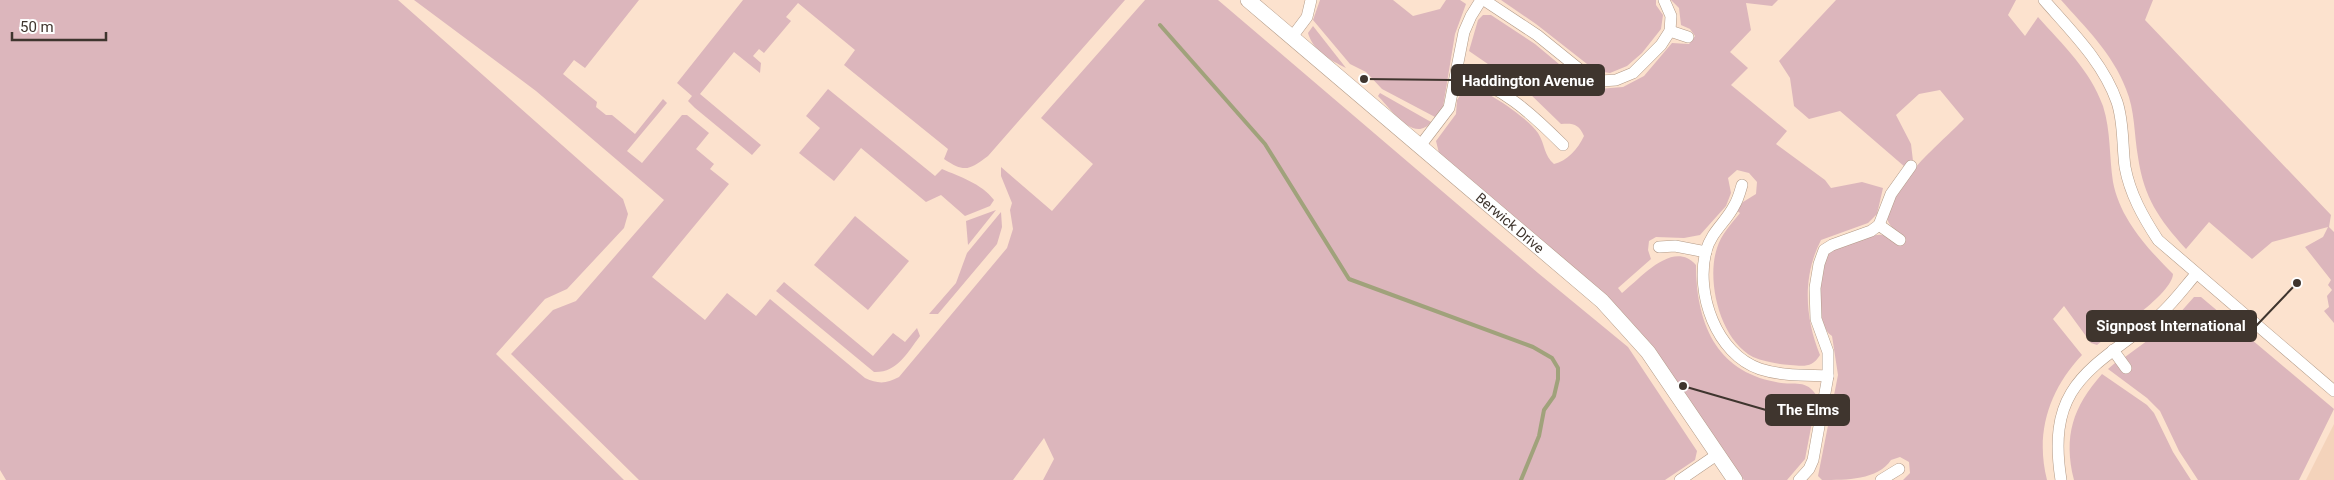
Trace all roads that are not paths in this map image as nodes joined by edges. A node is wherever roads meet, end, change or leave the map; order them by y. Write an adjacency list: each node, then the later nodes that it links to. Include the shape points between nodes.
1 (1248, 0): 7 (street, Berwick Drive)
2 (1311, 0): 7 (street, via 1307,17)
3 (1483, 0): 6 (street, via 1537,34 1584,73 1601,80 1616,80 1633,73 1662,45); 9 (street, via 1470,16 1464,32)
4 (1664, 0): 6 (street, via 1671,16)
5 (2044, 0): 18 (street, via 2105,75 2117,103 2125,167 2144,218 2158,240)
6 (1670, 31): 8 (street)
7 (1292, 37): 11 (street, Berwick Drive)
8 (1688, 37)
9 (1457, 71): 10 (street, via 1508,95); 11 (street, via 1449,108)
10 (1563, 145)
11 (1420, 146): 23 (street, Berwick Drive, via 1626,326 1648,352)
12 (1912, 166): 14 (street, via 1891,194)
13 (1742, 185): 17 (street, via 1734,207 1711,238)
14 (1879, 226): 15 (street); 21 (street, via 1824,250 1819,264 1815,288 1816,319 1828,352)
15 (1900, 240)
16 (1659, 247): 17 (street, via 1674,246)
17 (1706, 252): 21 (street, via 1704,279 1708,306 1716,328 1740,359 1778,374)
18 (2196, 274): 19 (street, via 2166,309); 22 (street)
19 (2113, 350): 20 (street); 29 (street, via 2082,377 2068,399 2059,425 2057,452)
20 (2126, 368)
21 (1828, 376): 25 (street, via 1812,460)
22 (2334, 391)
23 (1718, 454): 26 (street); 27 (street, Berwick Drive)
24 (1899, 469): 28 (street)
25 (1803, 479)
26 (1680, 480)
27 (1735, 480)
28 (1881, 480)
29 (2062, 480)

